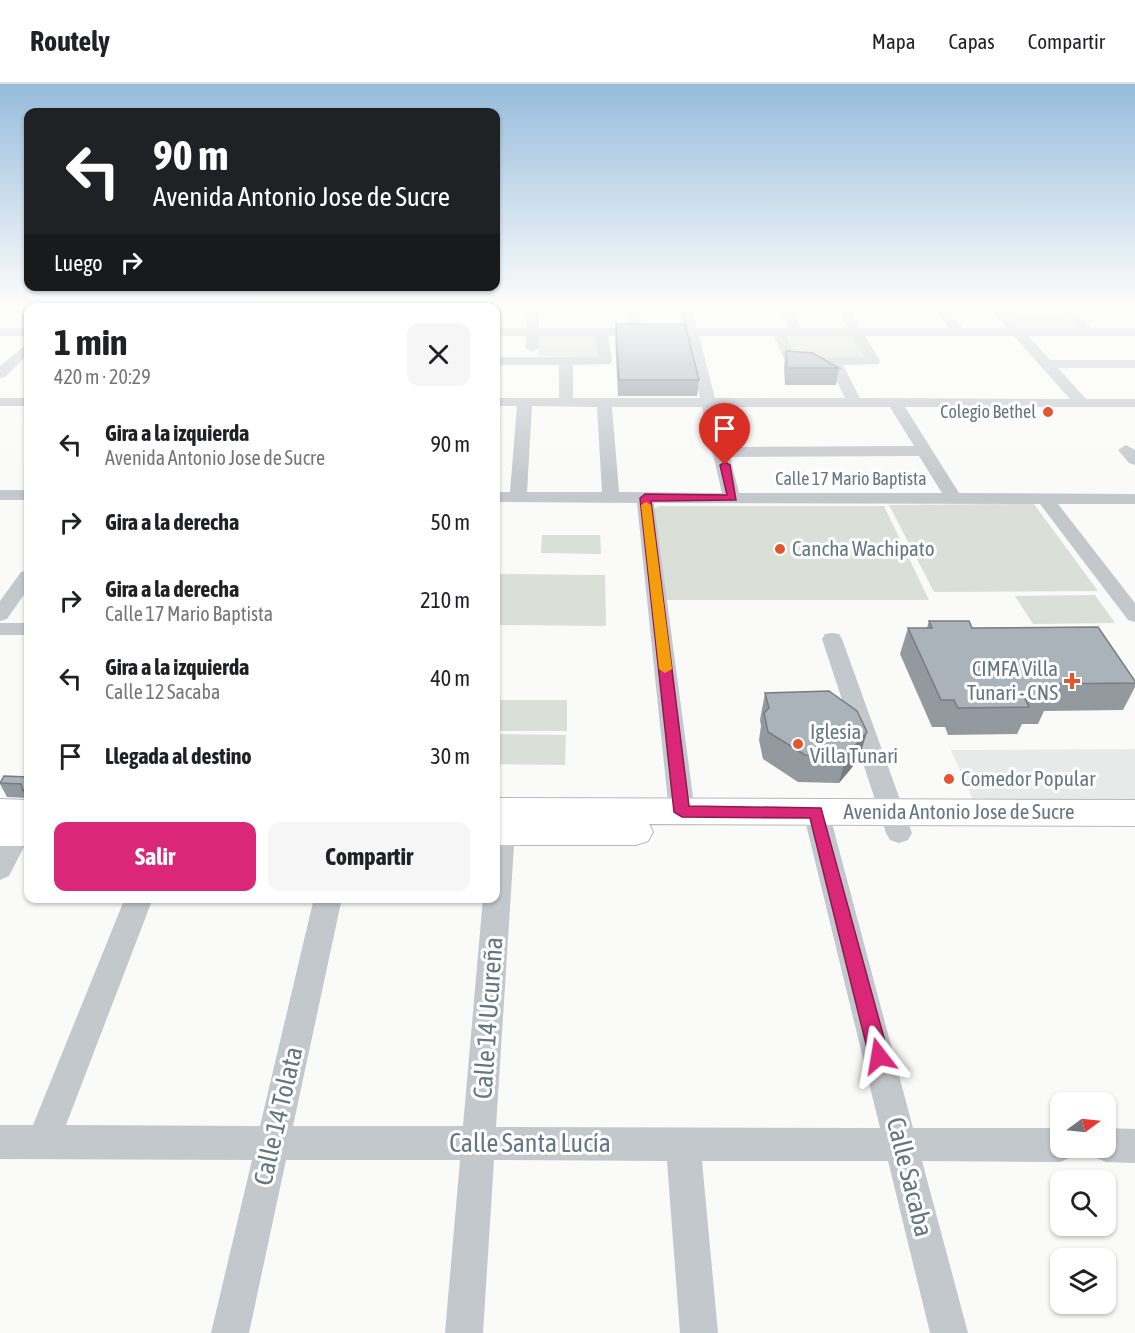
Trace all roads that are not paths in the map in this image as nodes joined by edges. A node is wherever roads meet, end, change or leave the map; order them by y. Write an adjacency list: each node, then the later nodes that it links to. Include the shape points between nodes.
1 (10, 364): 6 (street)
2 (566, 364): 11 (street)
3 (698, 364): 13 (street)
4 (836, 364): 14 (street)
5 (1046, 364): 16 (street)
6 (0, 374)
7 (0, 402): 8 (street)
8 (24, 402)
9 (500, 402): 10 (street)
10 (525, 402): 11 (street); 23 (street)
11 (566, 402): 12 (street)
12 (604, 402): 13 (street); 24 (street)
13 (708, 402): 14 (street); 19 (street)
14 (855, 403): 15 (street)
15 (895, 403): 16 (street); 18 (street)
16 (1082, 403): 17 (street)
17 (1132, 406)
18 (924, 451): 19 (street); 27 (street)
19 (722, 452): 26 (street)
20 (0, 495): 21 (street)
21 (24, 495)
22 (500, 497): 23 (street, Calle 17 Mario Baptista)
23 (518, 497): 24 (street, Calle 17 Mario Baptista)
24 (611, 497): 25 (street, Calle 17 Mario Baptista)
25 (645, 498): 26 (street, Calle 17 Mario Baptista); 36 (street)
26 (732, 498): 27 (street, Calle 17 Mario Baptista)
27 (954, 499): 28 (street, Calle 17 Mario Baptista)
28 (1045, 499): 29 (street, Calle 17 Mario Baptista); 32 (street)
29 (1135, 499)
30 (24, 582): 31 (street)
31 (0, 615)
32 (1135, 616)
33 (0, 629): 34 (street)
34 (24, 629)
35 (832, 639): 41 (street)
36 (682, 812): 38 (main road, Avenida Antonio Jose de Sucre); 40 (main road, Avenida Antonio Jose de Sucre)
37 (1135, 813): 41 (main road, Avenida Antonio Jose de Sucre)
38 (500, 822)
39 (500, 822): 40 (main road, Avenida Antonio Jose de Sucre)
40 (819, 822): 41 (main road, Avenida Antonio Jose de Sucre); 53 (street, Calle Sacaba)
41 (896, 822): 43 (main road, Avenida Antonio Jose de Sucre)
42 (17, 823): 44 (street)
43 (1135, 833)
44 (0, 869)
45 (137, 903): 49 (street)
46 (327, 903): 50 (street, Calle 14 Tolata)
47 (494, 903): 51 (street, Calle 14 Ucureña)
48 (0, 1142): 49 (street, Calle Santa Lucía)
49 (43, 1142): 50 (street, Calle Santa Lucía)
50 (272, 1143): 51 (street, Calle Santa Lucía); 57 (street, Calle 14 Tolata)
51 (478, 1143): 52 (street, Calle Santa Lucía); 58 (street, Calle 14 Ucureña)
52 (683, 1144): 53 (street, Calle Santa Lucía); 59 (street)
53 (902, 1145): 54 (street, Calle Santa Lucía); 60 (street, Calle Sacaba)
54 (1050, 1145)
55 (1116, 1145): 56 (street)
56 (1135, 1146)
57 (230, 1333)
58 (464, 1333)
59 (699, 1333)
60 (949, 1333)

